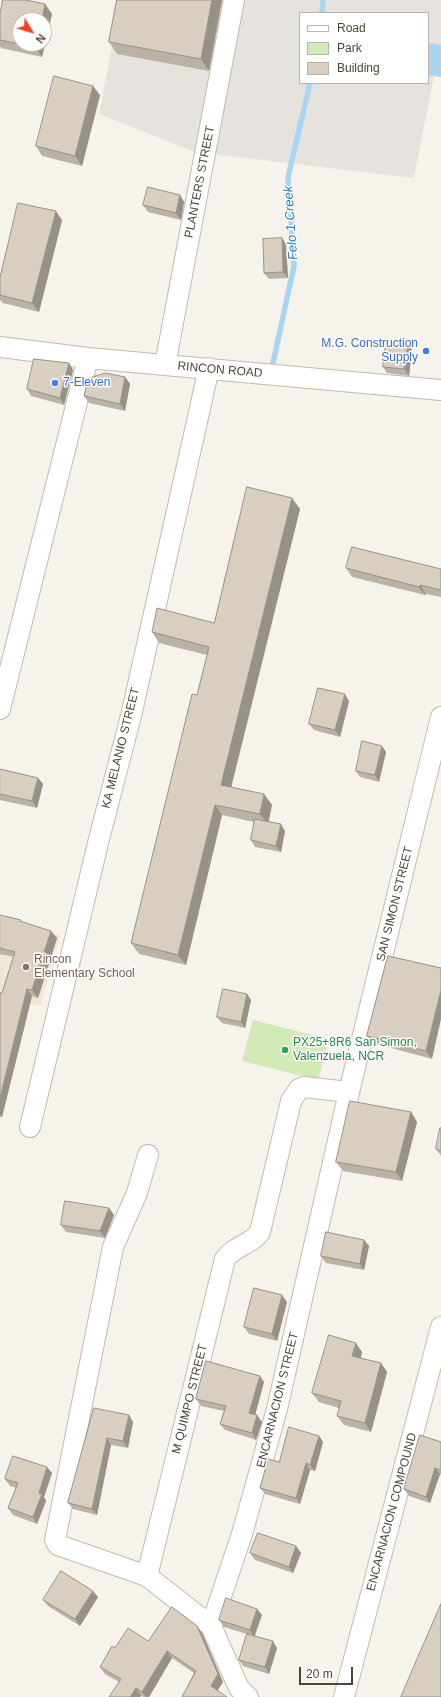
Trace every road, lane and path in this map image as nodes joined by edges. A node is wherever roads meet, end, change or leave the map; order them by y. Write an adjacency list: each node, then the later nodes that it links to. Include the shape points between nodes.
1 (234, 0): 4 (street, PLANTERS STREET)
2 (0, 346): 3 (street, RINCON ROAD)
3 (88, 358): 4 (street, RINCON ROAD); 7 (street)
4 (165, 365): 5 (street, RINCON ROAD)
5 (209, 368): 6 (street, RINCON ROAD); 10 (street, KA MELANIO STREET, via 131,716)
6 (441, 390)
7 (0, 708)
8 (441, 716): 9 (street, SAN SIMON STREET)
9 (349, 1092): 13 (street, M QUIMPO STREET, via 304,1087 294,1094 260,1232 256,1238 234,1249 225,1259); 14 (street, ENCARNACION STREET, via 277,1409 242,1534)
10 (30, 1127)
11 (148, 1155): 13 (street, via 137,1193 113,1247 55,1540 58,1545)
12 (441, 1327): 16 (street, ENCARNACION COMPOUND)
13 (147, 1576): 14 (street)
14 (211, 1626): 15 (street, via 239,1688)
15 (248, 1697)
16 (344, 1697)

